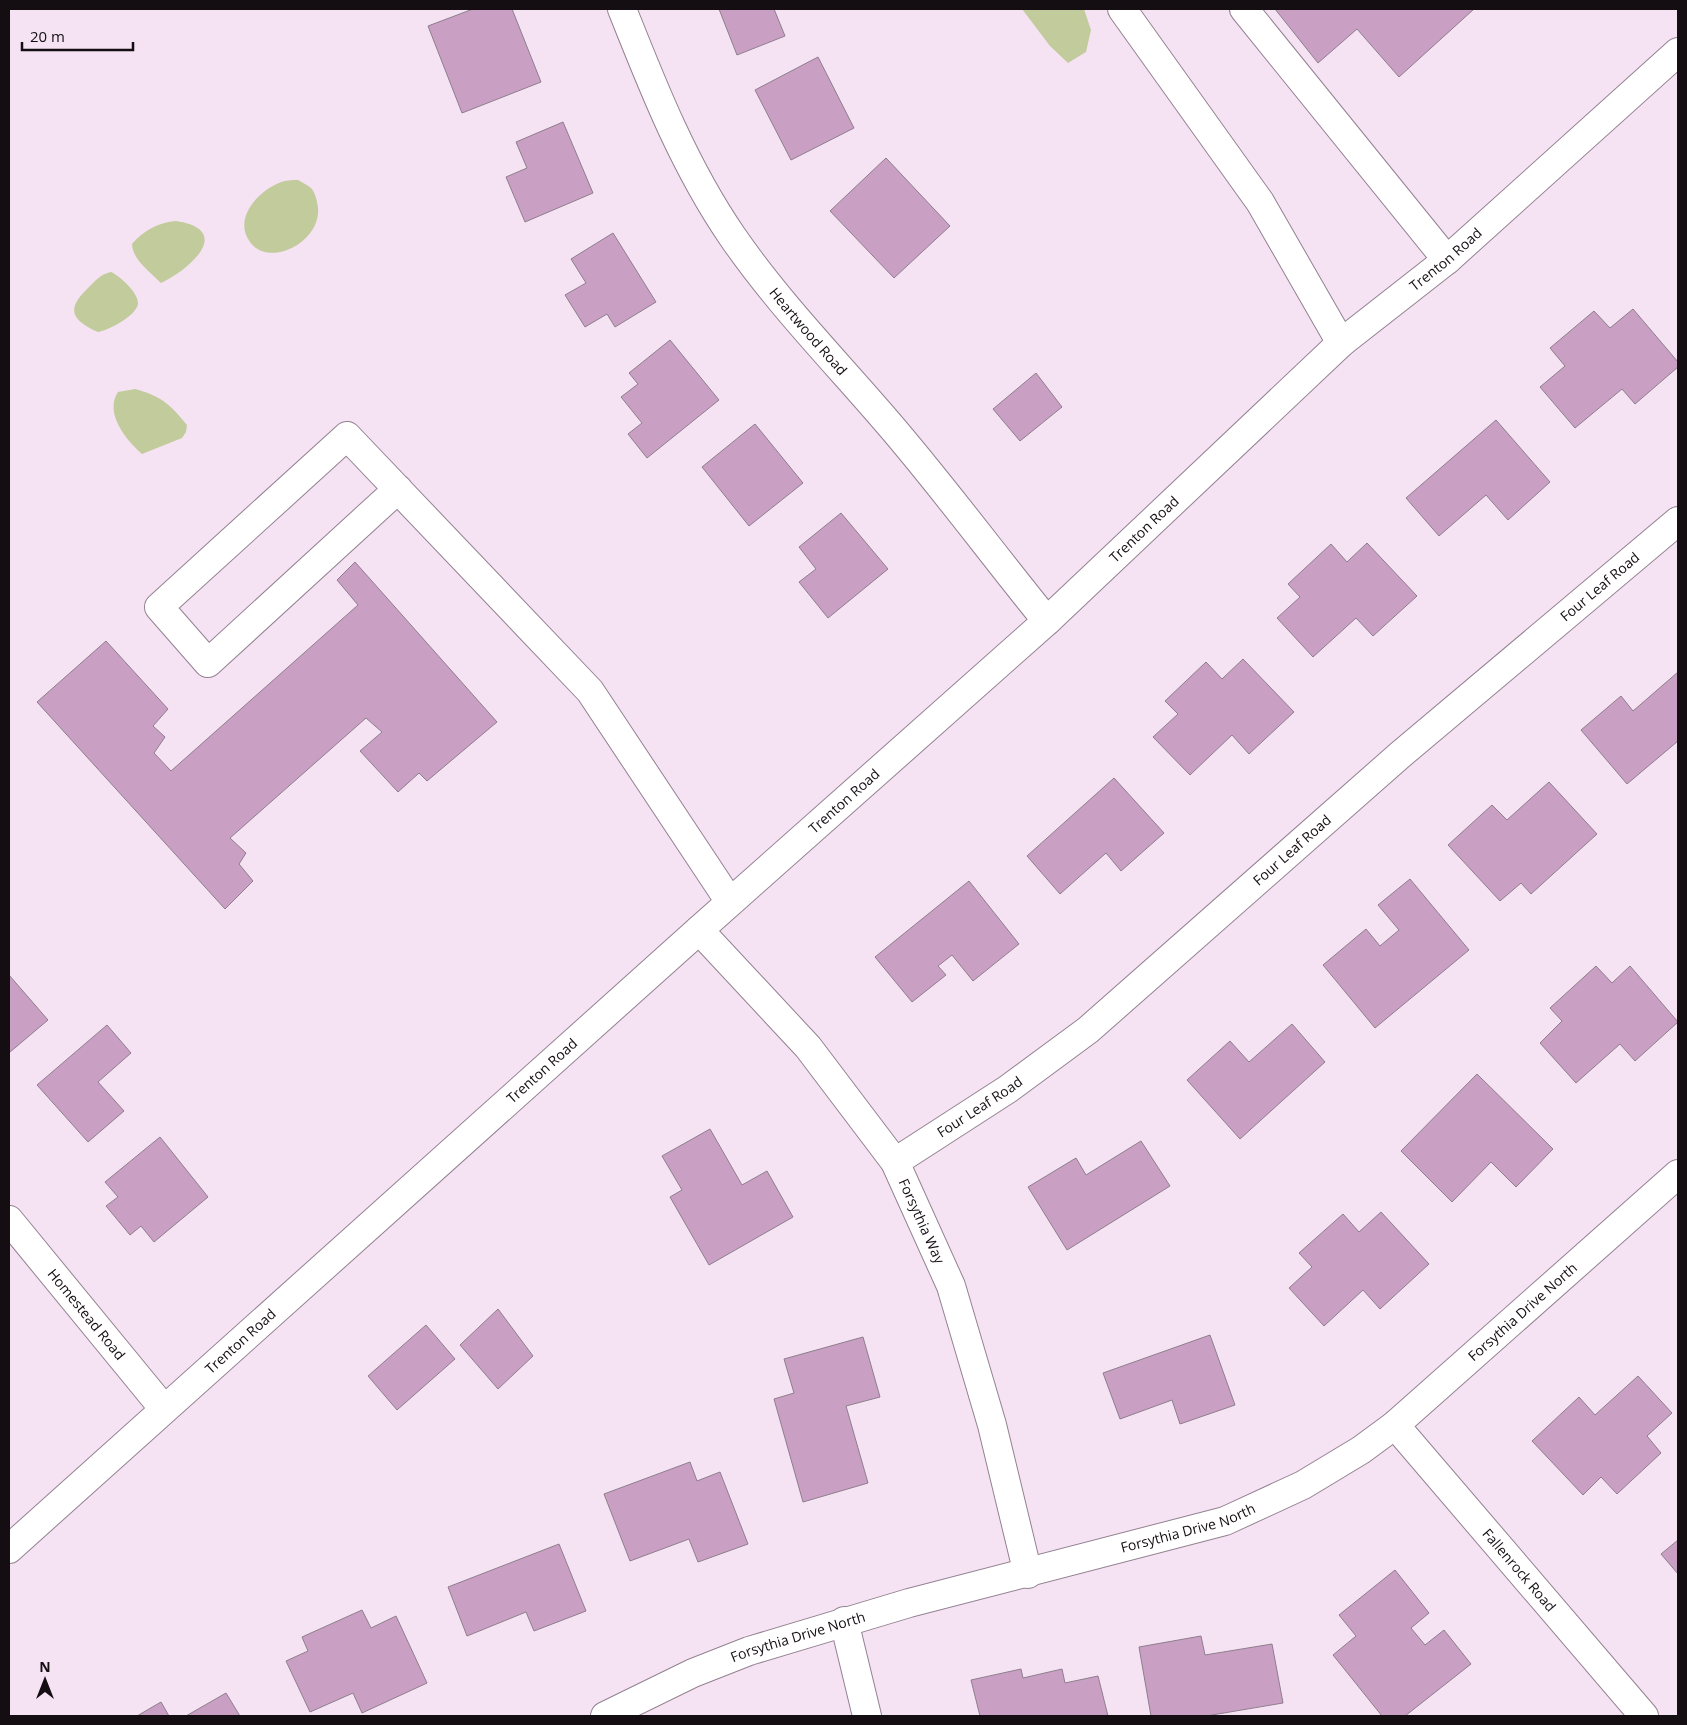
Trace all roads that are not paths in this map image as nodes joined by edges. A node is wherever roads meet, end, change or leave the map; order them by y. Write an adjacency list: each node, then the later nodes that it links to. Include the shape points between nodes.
1 (622, 9): 9 (street, Heartwood Road, via 663,112 732,236 782,300 891,426)
2 (1122, 9): 6 (street, via 1260,202)
3 (1244, 9): 5 (street)
4 (1678, 52): 5 (street, Trenton Road)
5 (1447, 260): 6 (street, Trenton Road)
6 (1341, 343): 9 (street, Trenton Road)
7 (398, 489): 7 (street, via 347,436 159,607 208,664); 10 (street, via 590,691)
8 (1678, 521): 12 (street, Four Leaf Road, via 1400,755 1088,1030 1008,1089)
9 (1047, 621): 10 (street, Trenton Road)
10 (730, 902): 11 (street, Trenton Road)
11 (699, 930): 12 (street, Forsythia Way, via 808,1047); 15 (street, Trenton Road)
12 (895, 1162): 18 (street, Forsythia Way, via 951,1286 992,1425)
13 (1678, 1174): 16 (street, Forsythia Drive North)
14 (9, 1220): 15 (street, Homestead Road)
15 (164, 1409): 17 (street, Trenton Road)
16 (1395, 1425): 18 (street, Forsythia Drive North, via 1303,1486 1225,1522); 22 (street, Fallenrock Road)
17 (9, 1550)
18 (1028, 1574): 19 (street, Forsythia Drive North)
19 (844, 1621): 20 (street, Forsythia Drive North, via 749,1651); 21 (street)
20 (605, 1716)
21 (867, 1716)
22 (1644, 1716)

